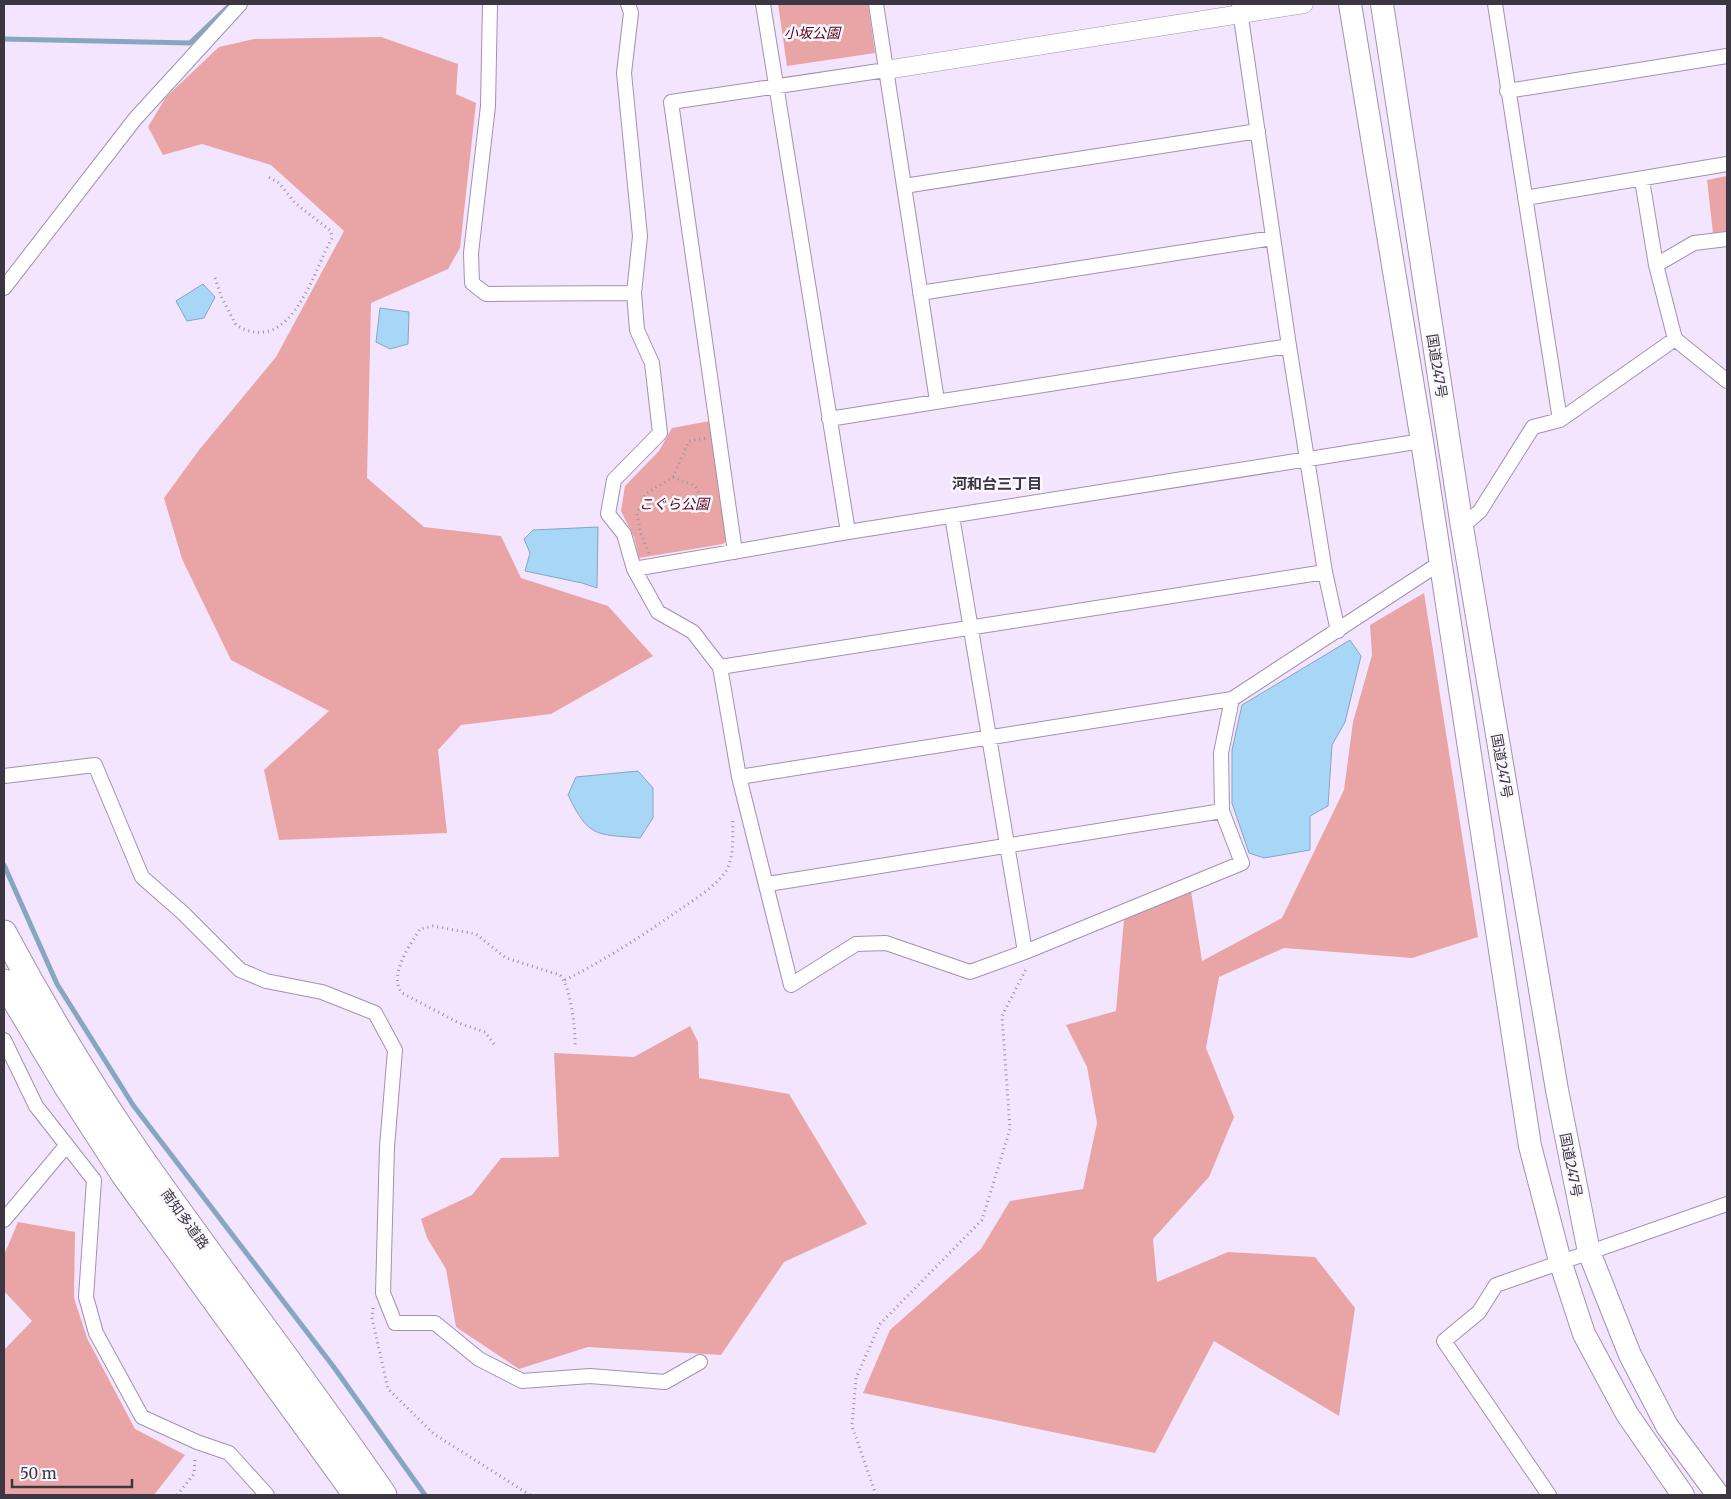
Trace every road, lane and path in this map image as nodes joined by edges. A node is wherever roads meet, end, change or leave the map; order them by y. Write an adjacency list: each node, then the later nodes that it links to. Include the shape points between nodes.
1 (240, 4): 25 (street, via 135,119)
2 (490, 4): 27 (street, via 488,106 471,253 472,283 486,294)
3 (628, 4): 27 (street, via 631,13 624,73 640,236)
4 (763, 4): 13 (street)
5 (876, 4): 12 (street)
6 (1304, 4): 10 (street)
7 (1350, 4): 35 (highway, 国道247号)
8 (1382, 4): 40 (highway, 国道247号)
9 (1495, 4): 14 (street)
10 (1240, 9): 12 (street); 15 (street)
11 (1727, 56): 14 (street)
12 (886, 70): 13 (street); 19 (street)
13 (776, 86): 32 (street); 34 (street, via 671,102)
14 (1507, 92): 20 (street)
15 (1258, 131): 19 (street); 21 (street)
16 (1727, 164): 18 (street)
17 (267, 176): 24 (path, via 279,183 295,203 331,231 332,238 312,282 283,325 252,332 236,325)
18 (1642, 180): 20 (street); 23 (street)
19 (904, 186): 26 (street)
20 (1525, 198): 33 (street)
21 (1273, 238): 26 (street); 29 (street)
22 (1727, 239): 23 (street, via 1694,243)
23 (1656, 265): 28 (street)
24 (214, 278)
25 (4, 288)
26 (920, 293): 31 (street)
27 (634, 294): 45 (street, via 637,330 652,363 660,433 614,480 608,514 624,534)
28 (1674, 339): 30 (street); 33 (street)
29 (1289, 346): 31 (street); 36 (street)
30 (1727, 381)
31 (937, 401): 32 (street)
32 (829, 420): 41 (street)
33 (1560, 420): 40 (street, via 1533,427 1480,511)
34 (719, 436): 37 (path, via 689,441); 42 (street)
35 (1422, 441): 36 (street); 43 (highway, 国道247号)
36 (1309, 459): 39 (street); 46 (street)
37 (673, 477): 38 (path, via 694,486); 44 (path, via 645,494 637,514)
38 (710, 510)
39 (952, 516): 41 (street); 47 (street)
40 (1462, 527): 68 (highway, 国道247号, via 1557,1090)
41 (848, 532): 42 (street)
42 (735, 552): 44 (street)
43 (1440, 563): 48 (street); 69 (highway, 国道247号, via 1530,1146)
44 (653, 566): 45 (street)
45 (634, 569): 49 (street, via 658,612 693,632)
46 (1325, 572): 47 (street); 48 (street)
47 (971, 630): 49 (street); 51 (street)
48 (1338, 631): 50 (street)
49 (720, 667): 53 (street)
50 (1232, 699): 51 (street); 54 (street, via 1221,753)
51 (989, 737): 53 (street); 56 (street)
52 (4, 776): 71 (street, via 95,765 142,877 240,970 266,981 322,992 375,1013 395,1050 387,1147 383,1294 395,1323 435,1323 479,1359 522,1381 590,1376 665,1382)
53 (739, 777): 57 (street)
54 (1222, 811): 56 (street); 59 (street, via 1242,863)
55 (733, 812): 60 (path, via 731,858 727,870 718,880 621,950)
56 (1007, 846): 57 (street); 59 (street)
57 (768, 884): 59 (street, via 792,985 856,944 886,943 970,972)
58 (4, 933): 76 (highway, 南知多道路, via 33,987 140,1157)
59 (1025, 952): 78 (path, via 1029,963 1002,1016 1010,1129 982,1220 880,1324 856,1378 852,1426)
60 (565, 980): 63 (path, via 552,971 506,958 476,934 433,926 420,929 400,966 398,988 460,1023 485,1032); 64 (path, via 574,1014)
61 (4, 982): 75 (highway, 南知多道路, via 124,1175)
62 (4, 1040): 65 (street, via 36,1106)
63 (494, 1044)
64 (575, 1046)
65 (66, 1146): 67 (street); 72 (street, via 94,1180 86,1297 96,1333 142,1417)
66 (1727, 1204): 68 (street)
67 (4, 1220)
68 (1588, 1252): 69 (street); 81 (highway, 国道247号, via 1630,1355 1668,1426)
69 (1560, 1262): 79 (street, via 1496,1285 1479,1312 1444,1341); 80 (highway, 国道247号, via 1584,1334 1627,1414)
70 (374, 1298): 77 (path, via 372,1318 388,1389 434,1434)
71 (700, 1362)
72 (196, 1442): 73 (path, via 194,1474); 74 (street, via 229,1453)
73 (177, 1495)
74 (267, 1495)
75 (356, 1495)
76 (384, 1495)
77 (530, 1495)
78 (876, 1495)
79 (1549, 1495)
80 (1683, 1495)
81 (1718, 1495)

